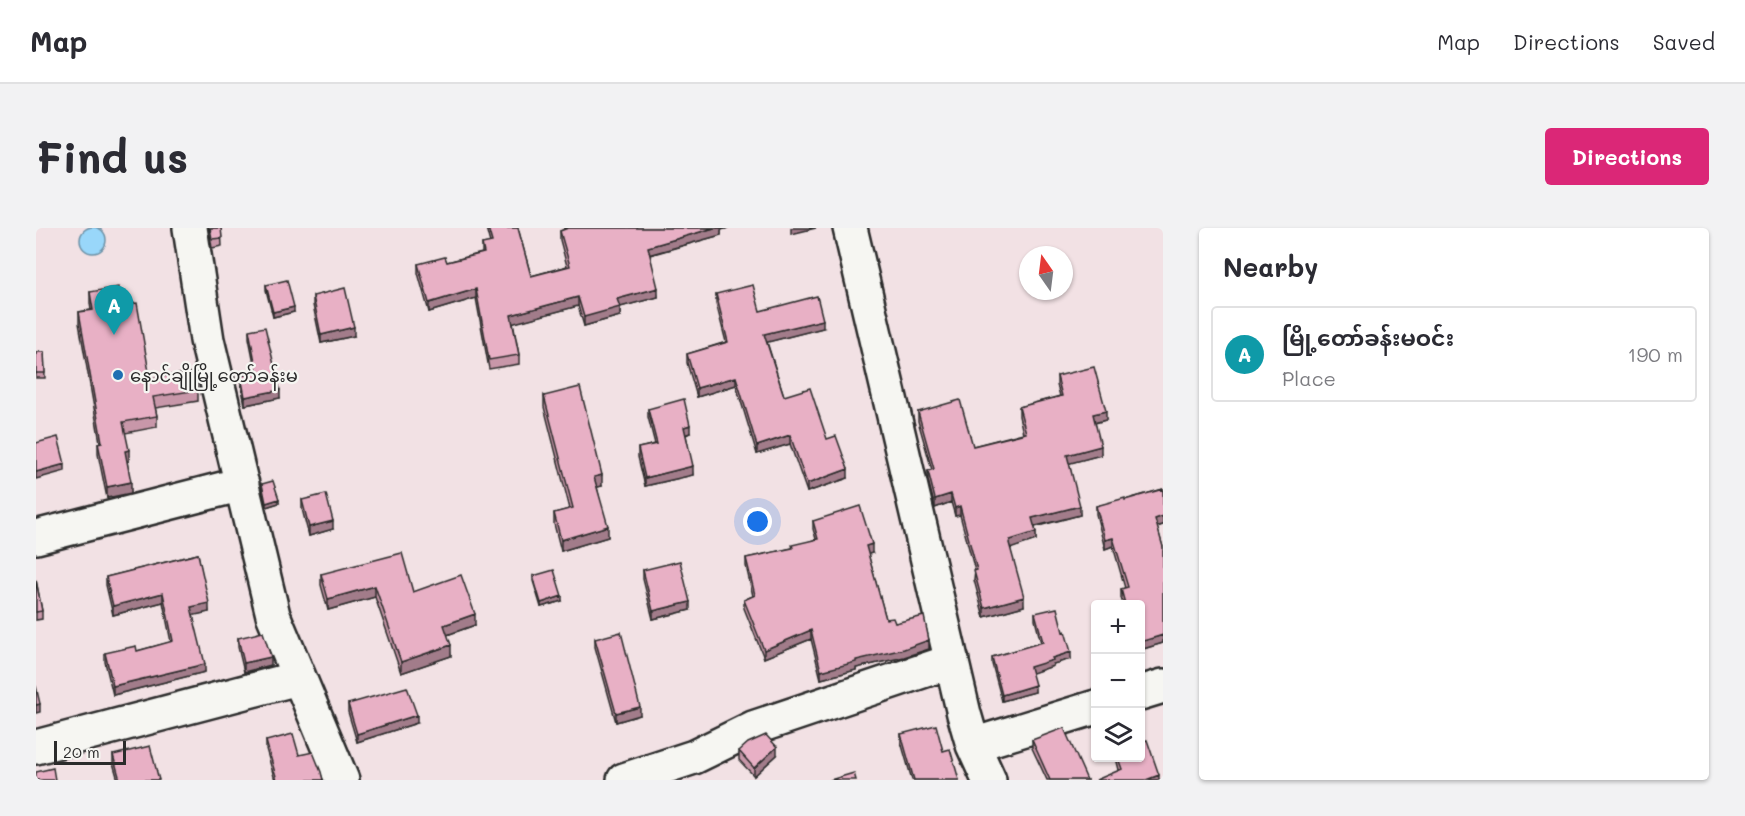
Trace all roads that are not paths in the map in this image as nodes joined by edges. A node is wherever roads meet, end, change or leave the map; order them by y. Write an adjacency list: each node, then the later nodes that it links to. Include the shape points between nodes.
1 (190, 228): 3 (street, via 207,340)
2 (849, 228): 5 (street)
3 (242, 484): 4 (street); 6 (street, via 273,615)
4 (36, 537)
5 (952, 661): 10 (street); 13 (street, via 753,728 694,757)
6 (298, 678): 11 (street); 12 (street)
7 (1163, 686): 8 (street)
8 (1145, 691)
9 (1092, 708): 10 (street)
10 (973, 745): 14 (street)
11 (36, 747)
12 (342, 780)
13 (624, 780)
14 (989, 780)

